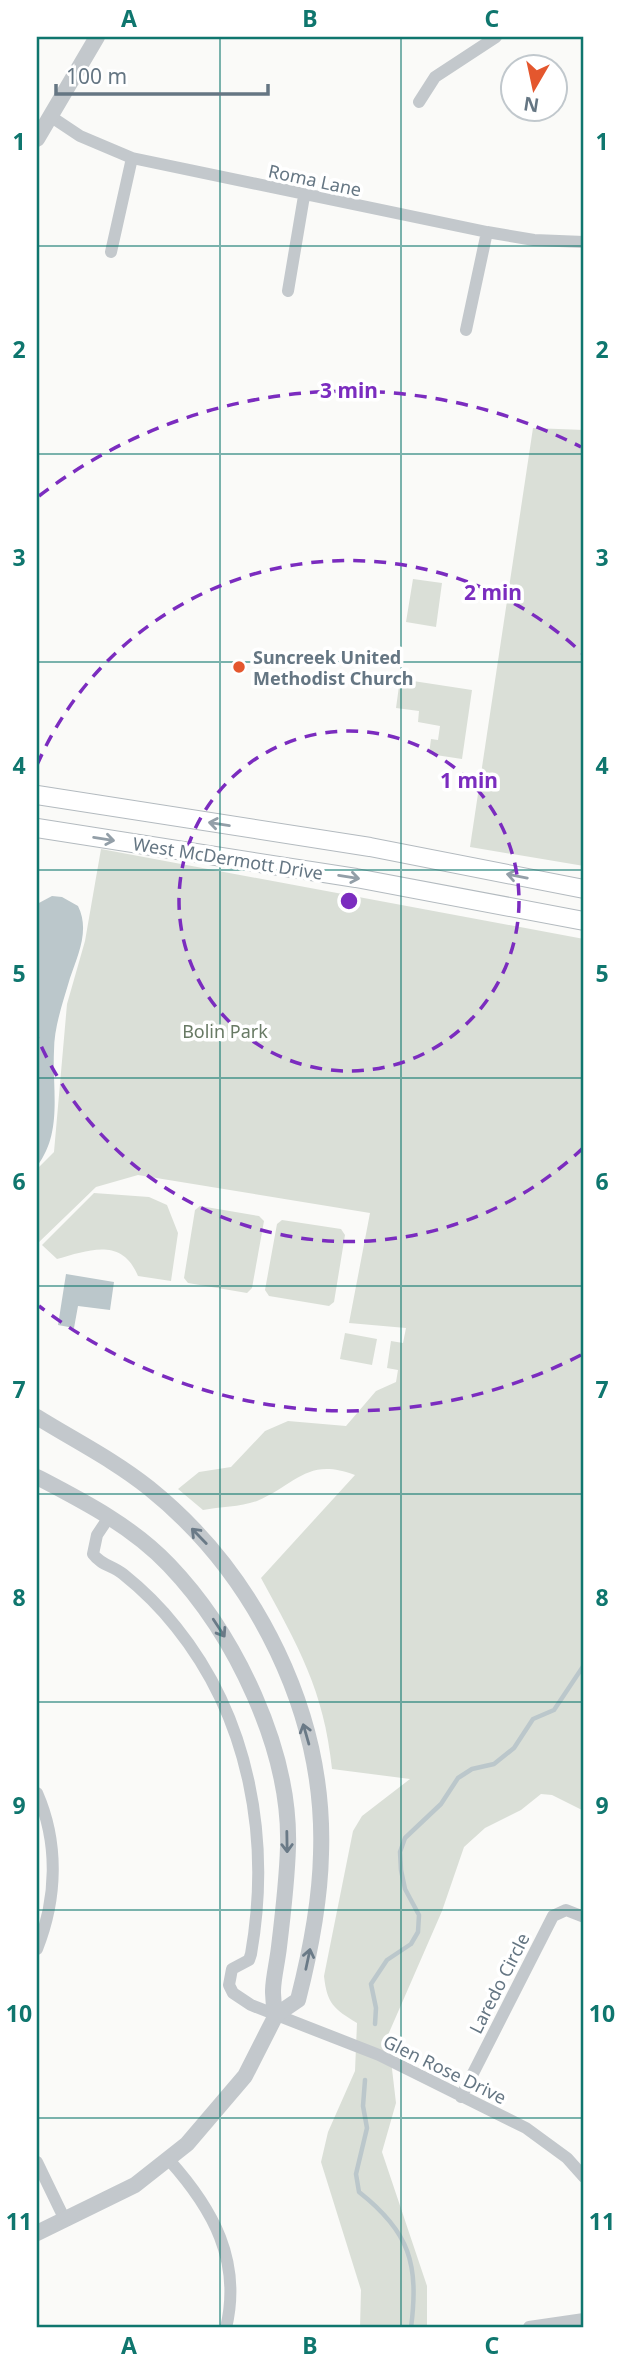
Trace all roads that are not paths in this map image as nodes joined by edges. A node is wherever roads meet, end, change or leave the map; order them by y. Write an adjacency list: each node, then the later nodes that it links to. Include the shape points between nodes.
1 (97, 37): 4 (street)
2 (496, 37): 3 (street, via 435,77)
3 (419, 102)
4 (50, 116): 5 (street); 6 (street, Roma Lane, via 80,136)
5 (37, 139)
6 (132, 158): 7 (street, Roma Lane); 10 (street)
7 (304, 196): 8 (street, Roma Lane); 11 (street)
8 (487, 232): 9 (street, Roma Lane); 12 (street)
9 (584, 242)
10 (111, 252)
11 (288, 291)
12 (466, 330)
13 (37, 795): 15 (main road, West McDermott Drive, one-way to 13, via 370,848)
14 (37, 828): 16 (main road, West McDermott Drive, one-way to 16, via 356,878)
15 (584, 888)
16 (584, 921)
17 (37, 1417): 23 (street, one-way to 17, via 298,2000 310,1950 321,1855 313,1760 283,1663 250,1601 190,1526 126,1472)
18 (37, 1477): 19 (street)
19 (109, 1517): 23 (street, one-way to 23, via 168,1564 204,1607 226,1639 263,1718 278,1770 288,1838 271,1995); 23 (street, Glen Rose Drive, via 97,1535 93,1554 137,1586 176,1628 217,1692 235,1732 252,1793 259,1880 251,1954 232,1969 229,1985 241,2000)
20 (37, 1793): 22 (street, via 48,1830 54,1878)
21 (584, 1917): 24 (street, Laredo Circle, via 566,1910 553,1916)
22 (37, 1949)
23 (276, 2015): 24 (street, Glen Rose Drive, via 379,2055); 25 (street, via 245,2076 207,2124)
24 (461, 2097): 27 (street, Glen Rose Drive, via 548,2142)
25 (169, 2160): 28 (street, via 135,2185); 32 (street, via 213,2217 223,2239 232,2290)
26 (37, 2162): 28 (street)
27 (584, 2177)
28 (65, 2220): 29 (street)
29 (37, 2233)
30 (584, 2319): 31 (street)
31 (529, 2327)
32 (226, 2328)

